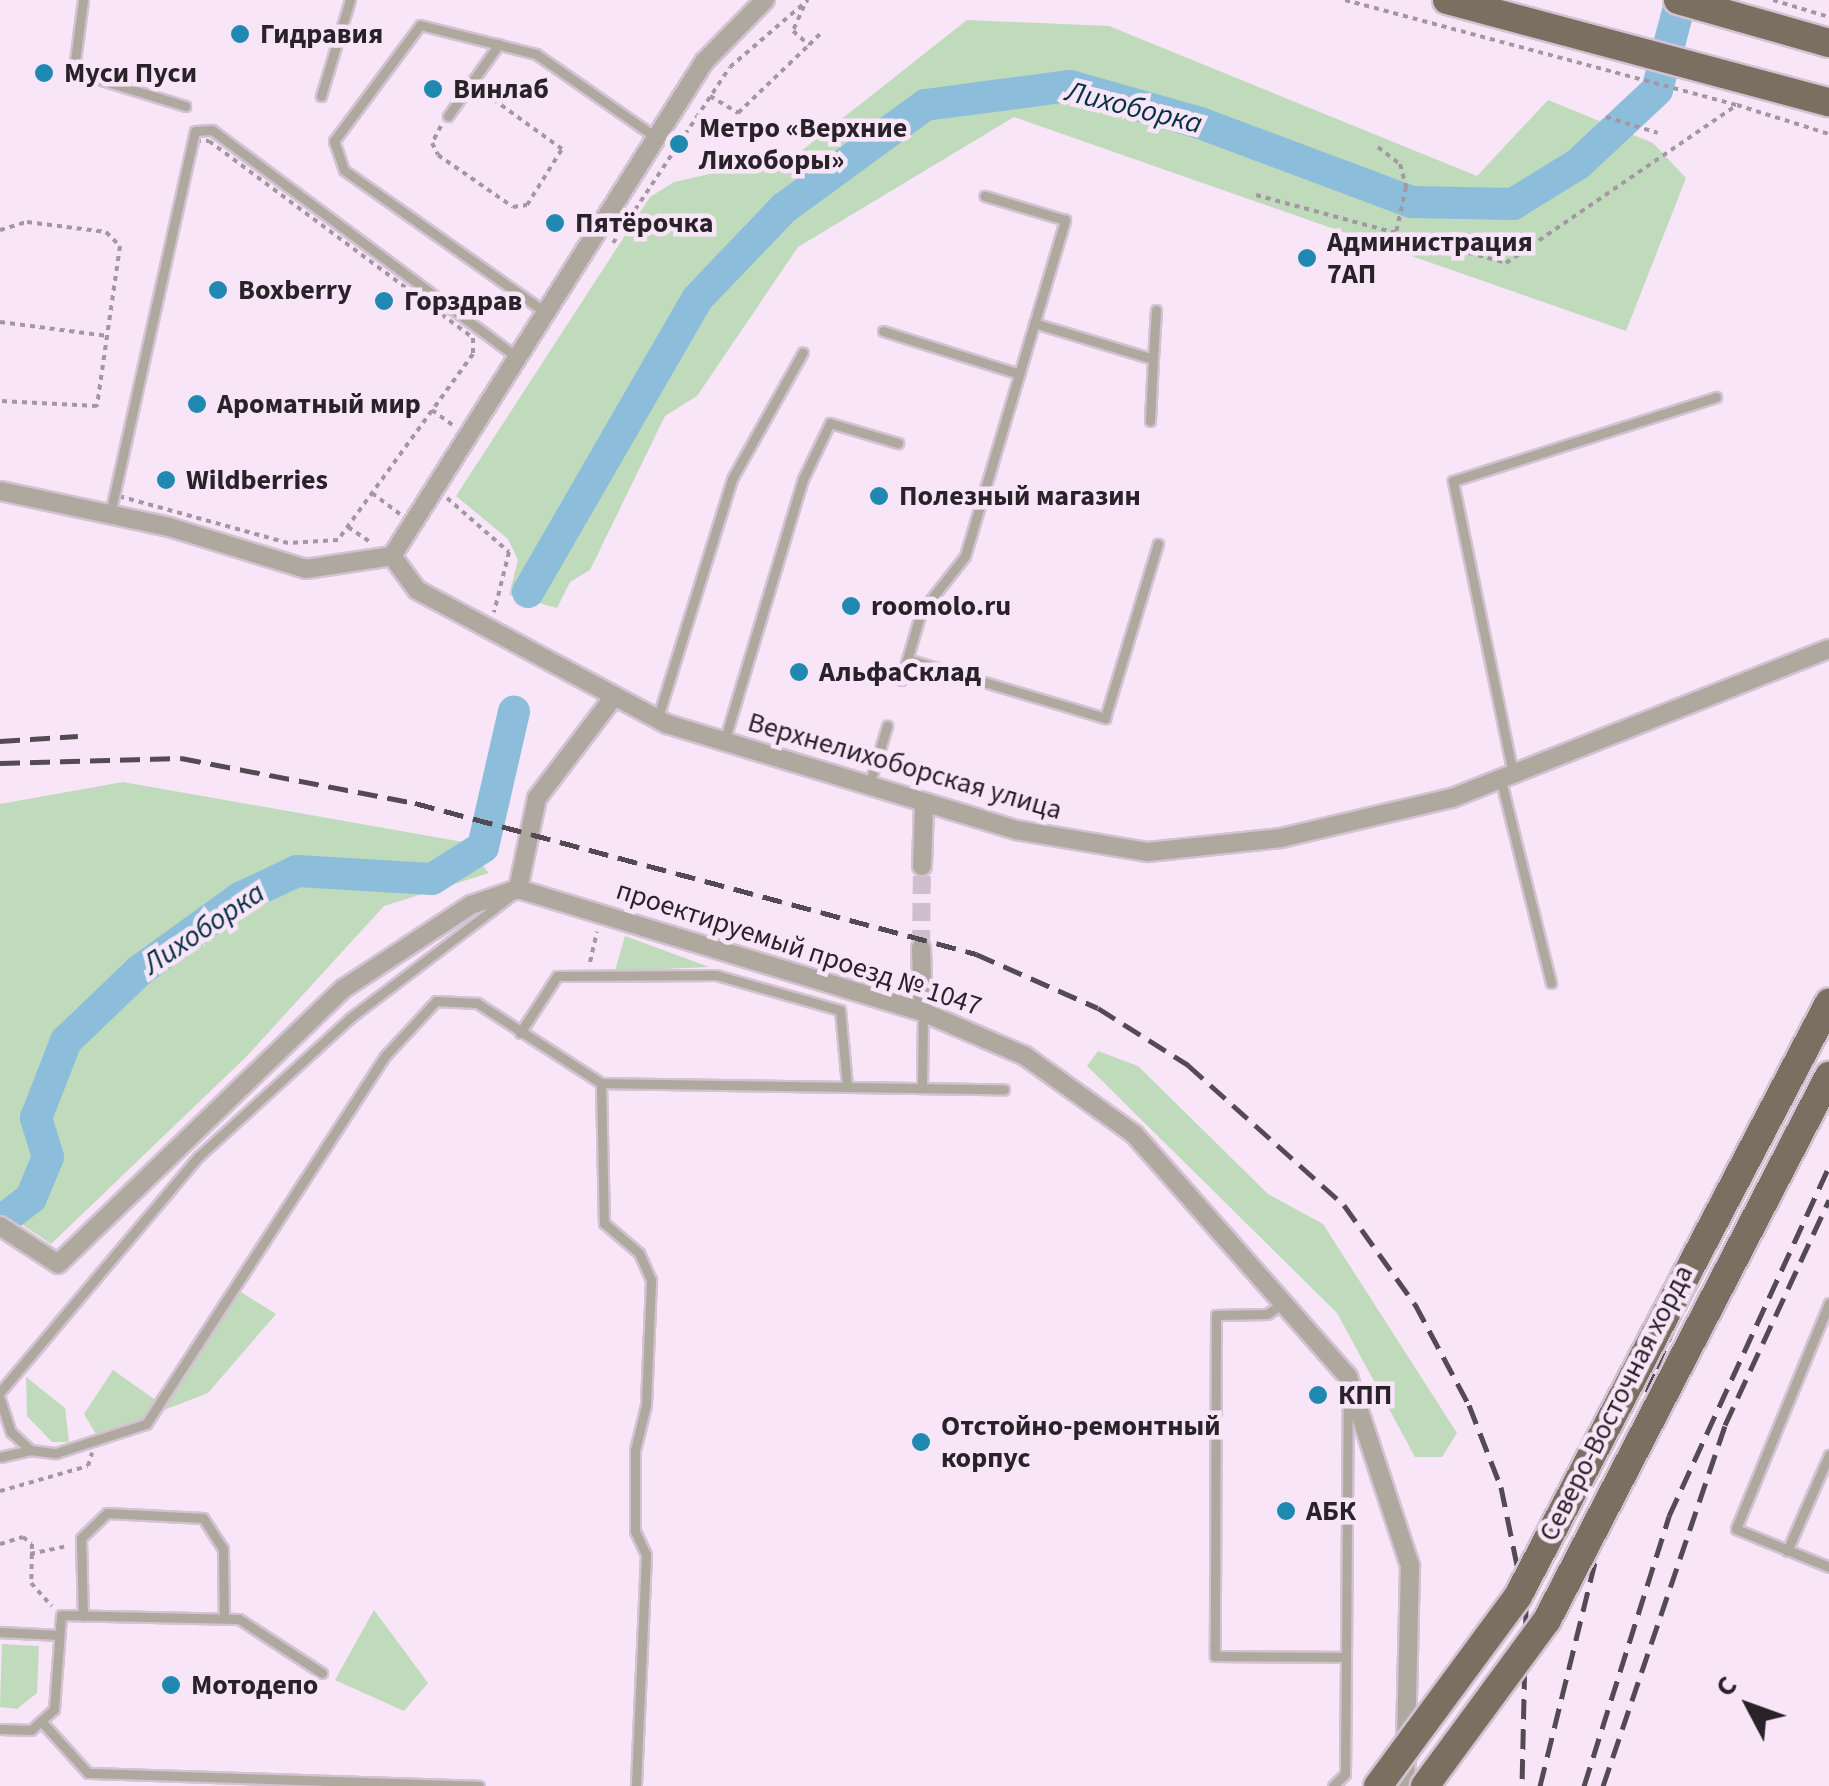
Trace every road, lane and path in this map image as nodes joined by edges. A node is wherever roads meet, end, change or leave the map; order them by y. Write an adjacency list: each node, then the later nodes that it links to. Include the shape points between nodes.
1 (83, 0): 19 (lane, via 75,62 85,76)
2 (350, 0): 15 (lane)
3 (765, 0): 24 (street, via 704,62)
4 (1346, 0): 18 (path, via 1691,99)
5 (1446, 0): 17 (main road)
6 (1678, 0): 11 (main road)
7 (1773, 0): 9 (path)
8 (807, 1): 13 (path, via 793,31); 16 (path, via 753,42)
9 (1829, 17)
10 (820, 34): 13 (path)
11 (1829, 43)
12 (499, 44): 14 (lane); 24 (lane); 32 (lane, via 414,28 334,141 332,156)
13 (809, 45): 16 (path, via 738,113)
14 (472, 83): 20 (lane); 20 (path, via 562,149 528,205 513,207 435,152)
15 (321, 96)
16 (710, 96): 30 (path)
17 (1829, 102)
18 (1737, 104): 23 (path); 29 (path, via 1506,262)
19 (185, 106)
20 (448, 116)
21 (1606, 117): 22 (path)
22 (1658, 133)
23 (1829, 134)
24 (657, 138): 32 (street)
25 (1378, 147): 29 (path, via 1400,164 1406,187)
26 (985, 196): 34 (lane, via 1065,220)
27 (1256, 196): 29 (path)
28 (0, 230): 36 (path, via 27,222 114,234 120,246)
29 (1396, 233)
30 (608, 250)
31 (1156, 310): 39 (lane)
32 (546, 312): 38 (street)
33 (0, 322): 36 (path)
34 (1034, 323): 39 (lane); 40 (lane)
35 (883, 331): 40 (lane)
36 (108, 336): 42 (path, via 91,410)
37 (803, 352): 62 (lane, via 732,480)
38 (516, 357): 45 (street); 52 (lane, via 212,130 196,130)
39 (1154, 360): 44 (lane)
40 (1020, 374): 59 (lane, via 965,556 920,612)
41 (1716, 397): 65 (lane, via 1453,481)
42 (0, 401)
43 (432, 410): 45 (path); 49 (path); 49 (path, via 473,354 473,338 209,141 196,142 118,496 301,544 338,540)
44 (1150, 421)
45 (466, 434): 53 (street)
46 (898, 444): 64 (lane, via 830,424 804,479)
47 (457, 480): 50 (path)
48 (0, 491): 52 (street)
49 (372, 493): 53 (path)
50 (446, 497): 51 (path); 57 (path, via 509,552)
51 (436, 511)
52 (110, 514): 55 (street, via 306,569)
53 (410, 521): 55 (street)
54 (1158, 544): 59 (lane, via 1105,718)
55 (392, 556): 57 (street, Верхнелихоборская улица, via 416,590)
56 (478, 602): 57 (path)
57 (492, 619): 61 (street, Верхнелихоборская улица)
58 (1829, 649): 65 (street, Верхнелихоборская улица)
59 (907, 659): 60 (lane)
60 (900, 680)
61 (613, 698): 62 (street, Верхнелихоборская улица); 69 (street, via 536,798)
62 (657, 720): 64 (street, Верхнелихоборская улица)
63 (887, 726): 66 (lane)
64 (724, 742): 66 (street, Верхнелихоборская улица)
65 (1507, 778): 67 (street, Верхнелихоборская улица, via 1281,838 1194,850 1099,847); 73 (lane)
66 (868, 788): 67 (street, Верхнелихоборская улица)
67 (924, 805): 68 (street)
68 (922, 866)
69 (518, 890): 75 (street, проектируемый проезд № 1047); 82 (street, via 471,905 343,989 128,1189 80,1249 58,1264); 86 (lane, via 350,1018 199,1156)
70 (599, 928): 72 (path)
71 (921, 948): 75 (street)
72 (586, 976): 76 (lane, via 557,976); 79 (lane, via 716,976 840,1010)
73 (1551, 983)
74 (1829, 1004): 109 (main road, Северо-Восточная хорда, bridge, via 1518,1596)
75 (923, 1012): 80 (lane); 83 (street, проектируемый проезд № 1047, via 1025,1056 1134,1134)
76 (520, 1033): 78 (lane); 87 (lane, via 460,998 436,1002 418,1018 146,1424)
77 (1829, 1076): 111 (main road, Северо-Восточная хорда, bridge, via 1740,1233 1547,1620)
78 (602, 1082): 79 (lane); 107 (lane, via 604,1223 640,1253 651,1280 646,1406 635,1450 636,1531 646,1555)
79 (847, 1086): 80 (lane)
80 (922, 1087): 81 (lane)
81 (1004, 1088)
82 (0, 1226)
83 (1288, 1300): 85 (street, проектируемый проезд № 1047); 102 (lane, via 1267,1314 1216,1315 1215,1656)
84 (1829, 1302): 94 (lane, via 1738,1507 1736,1529)
85 (1348, 1377): 102 (lane); 110 (street, проектируемый проезд № 1047, via 1410,1566)
86 (0, 1395): 88 (lane, via 11,1432)
87 (97, 1440): 88 (lane, via 56,1453); 91 (path, via 88,1466)
88 (30, 1450): 90 (lane)
89 (1829, 1455): 94 (lane)
90 (0, 1457)
91 (0, 1491)
92 (81, 1538): 95 (path); 98 (lane); 99 (lane, via 107,1513 203,1518 224,1550)
93 (0, 1544): 95 (path, via 24,1537)
94 (1787, 1550): 96 (lane)
95 (30, 1554): 97 (path, via 31,1583)
96 (1829, 1567)
97 (61, 1615): 98 (lane); 101 (lane)
98 (83, 1616): 99 (lane)
99 (224, 1618): 103 (lane, via 239,1618)
100 (0, 1632): 101 (lane)
101 (59, 1636): 104 (lane, via 54,1709)
102 (1346, 1657): 108 (lane, via 1345,1774)
103 (322, 1672)
104 (41, 1722): 105 (lane, via 32,1730); 106 (lane, via 88,1773)
105 (0, 1729)
106 (479, 1786)
107 (636, 1786)
108 (1332, 1786)
109 (1378, 1786)
110 (1404, 1786)
111 (1425, 1786)

